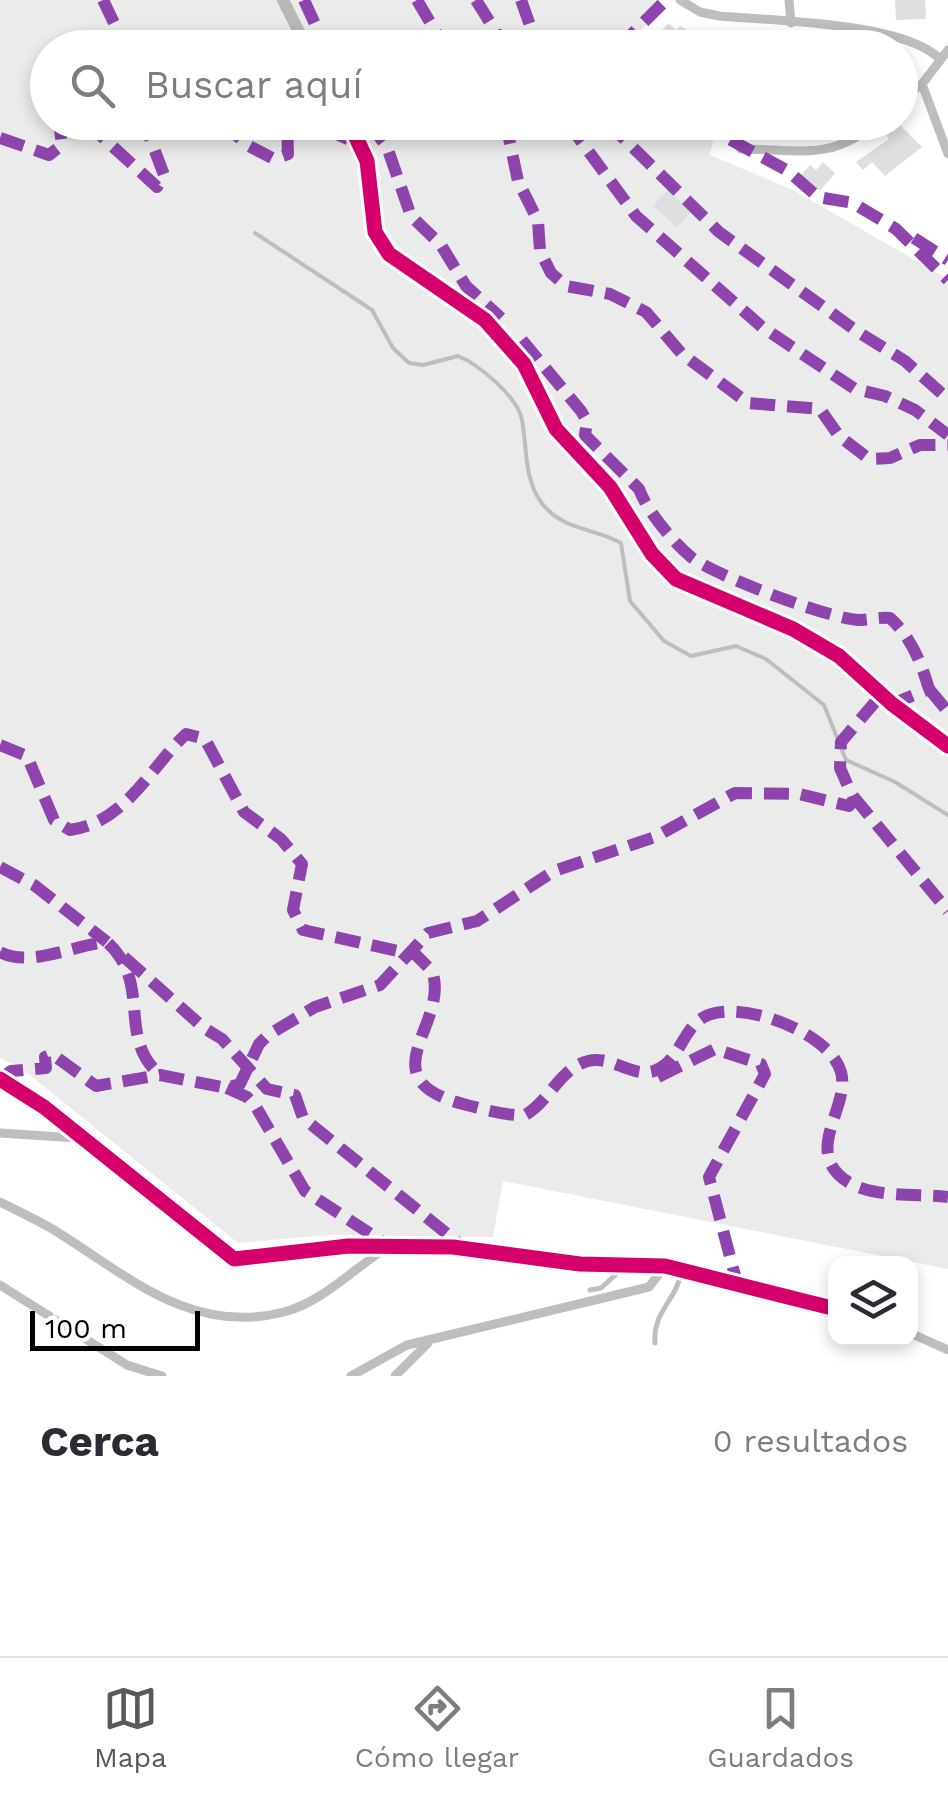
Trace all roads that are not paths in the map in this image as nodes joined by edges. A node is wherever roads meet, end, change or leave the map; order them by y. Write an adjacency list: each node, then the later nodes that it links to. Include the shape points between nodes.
1 (283, 0): 5 (street)
2 (680, 0): 4 (street, via 700,12)
3 (789, 0): 4 (street)
4 (791, 22): 6 (street)
5 (298, 30)
6 (861, 30)
7 (918, 45): 8 (street)
8 (944, 54): 9 (street)
9 (922, 84): 10 (street); 14 (street)
10 (918, 87)
11 (357, 140): 15 (street, via 375,232 390,254 485,320 524,364 556,430 610,487 676,580 793,628 839,656)
12 (857, 140): 13 (street, via 833,150)
13 (741, 149)
14 (948, 154)
15 (948, 746)
16 (0, 1079): 18 (street)
17 (0, 1133): 18 (street)
18 (80, 1138): 20 (street, via 234,1259)
19 (0, 1202): 20 (street, via 53,1229 134,1286 190,1309 234,1316 285,1312)
20 (390, 1246): 21 (street)
21 (627, 1263): 22 (street); 25 (lane)
22 (665, 1266): 23 (street); 28 (street, via 649,1286)
23 (682, 1270): 26 (street); 29 (lane, via 655,1319)
24 (0, 1286): 31 (street, via 127,1365)
25 (590, 1290)
26 (828, 1307)
27 (918, 1337): 30 (street)
28 (430, 1341): 32 (street, via 406,1345); 33 (street)
29 (655, 1343)
30 (948, 1350)
31 (162, 1376)
32 (352, 1376)
33 (395, 1376)

